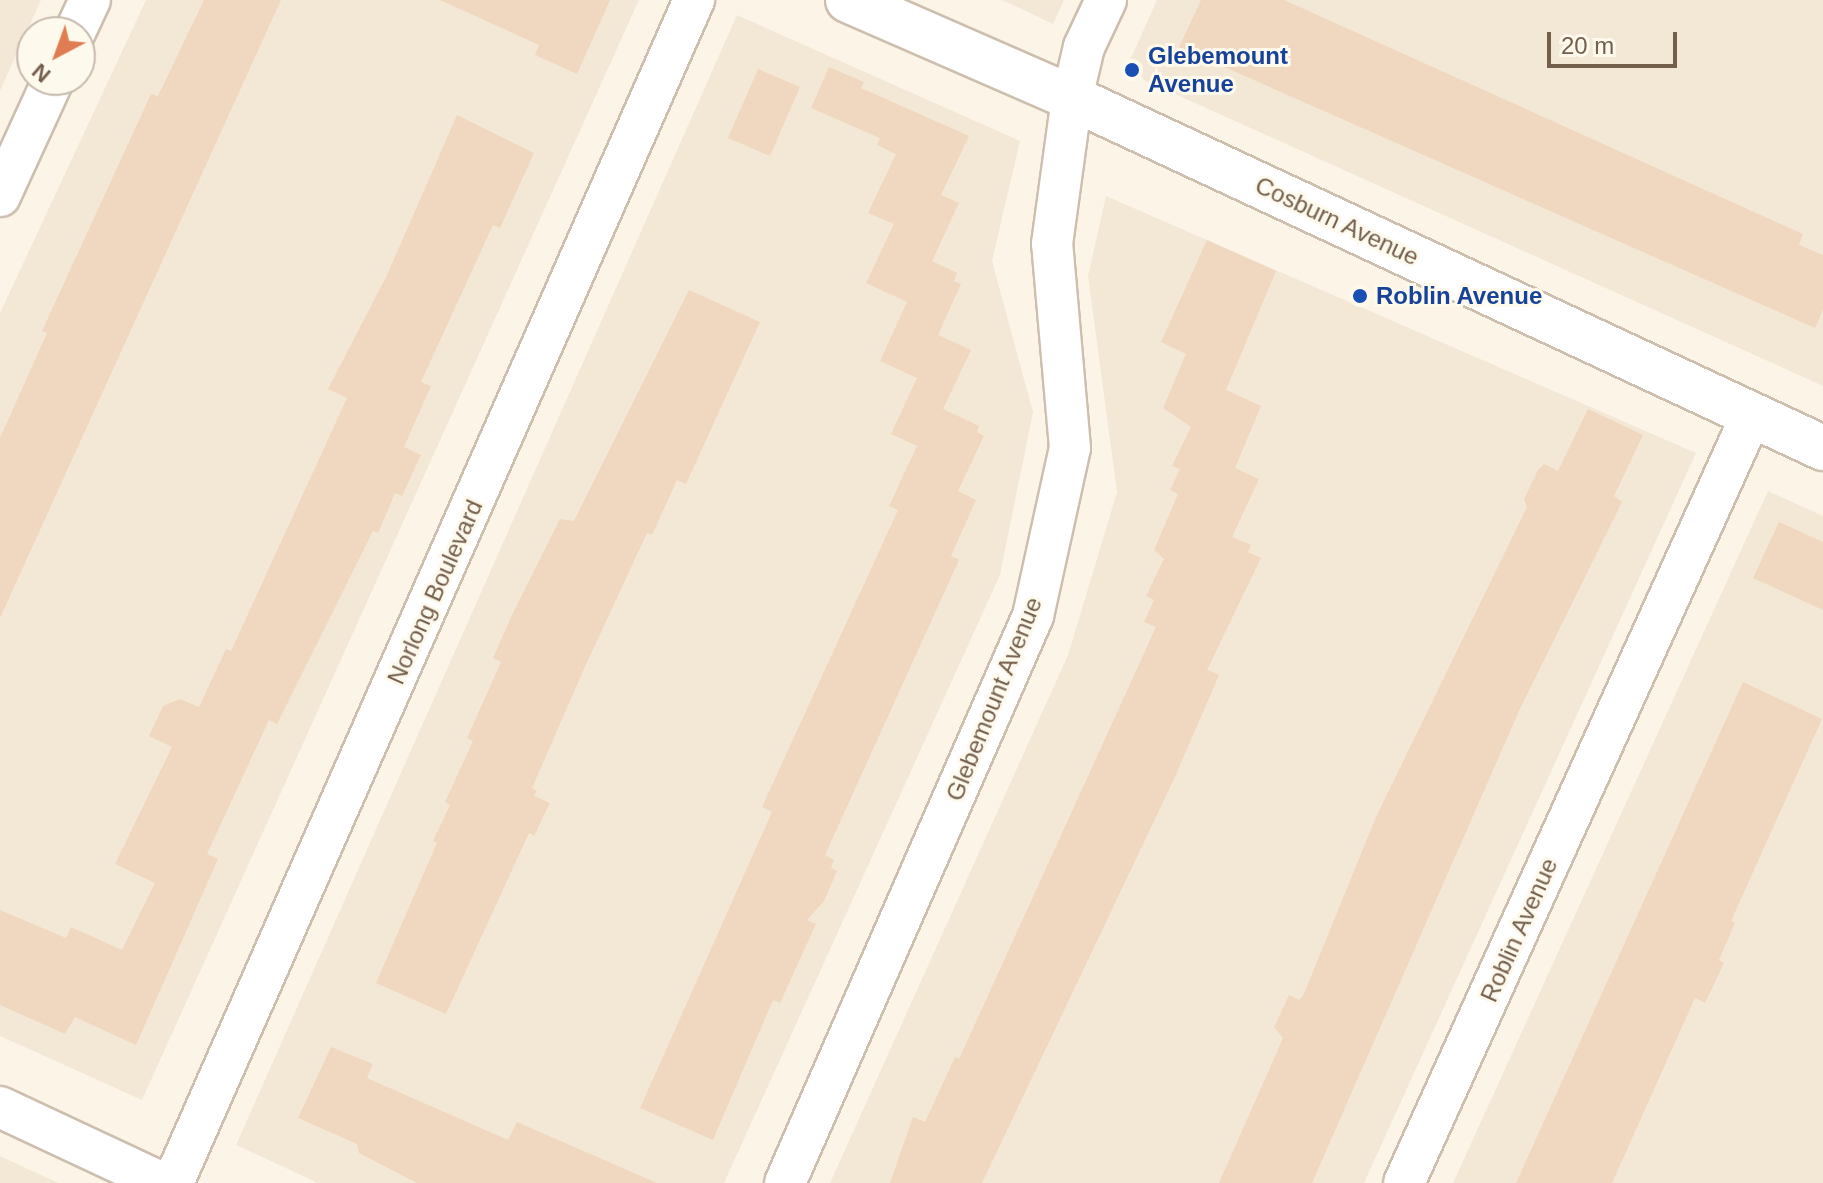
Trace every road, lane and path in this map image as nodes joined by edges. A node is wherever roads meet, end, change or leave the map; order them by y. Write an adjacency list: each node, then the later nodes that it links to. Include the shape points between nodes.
1 (694, 0): 11 (street, Norlong Boulevard)
2 (848, 0): 5 (street, Cosburn Avenue)
3 (1106, 0): 5 (street, Glebemount Avenue, via 1084,47)
4 (46, 96): 6 (street)
5 (1072, 98): 7 (street, Cosburn Avenue); 12 (street, Glebemount Avenue, via 1052,244 1070,448 1033,616)
6 (0, 196)
7 (1752, 414): 8 (street, Cosburn Avenue); 13 (street, Roblin Avenue)
8 (1823, 448)
9 (0, 1107): 10 (street)
10 (162, 1183)
11 (173, 1183)
12 (785, 1183)
13 (1404, 1183)

